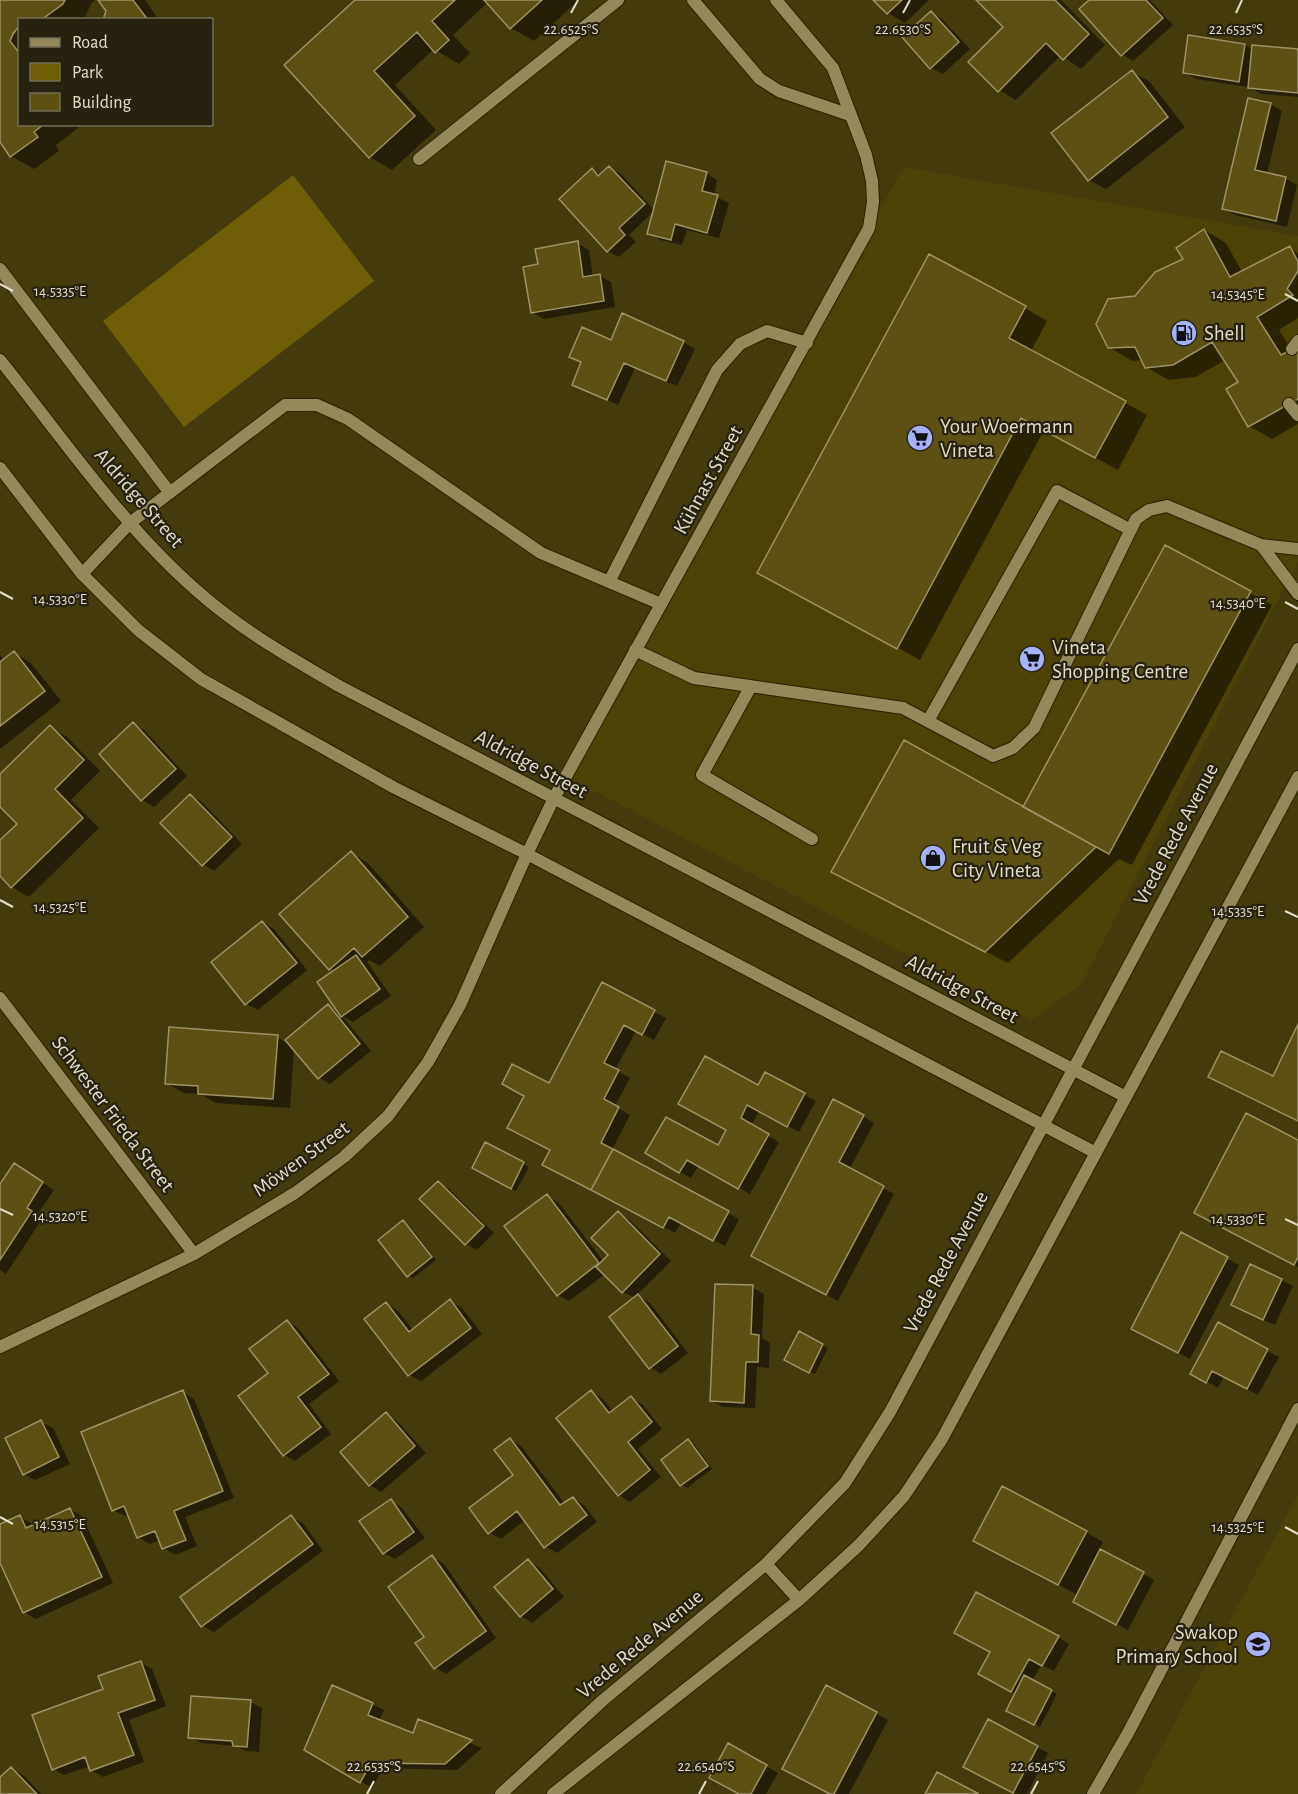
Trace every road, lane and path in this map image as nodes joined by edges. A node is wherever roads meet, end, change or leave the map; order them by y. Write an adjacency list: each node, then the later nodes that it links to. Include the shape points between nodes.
1 (618, 0): 5 (street)
2 (693, 0): 4 (street, via 760,79 789,94)
3 (776, 0): 4 (street, Kühnast Street, via 833,69)
4 (850, 115): 7 (street, Kühnast Street, via 866,155 873,202 868,228)
5 (419, 159)
6 (0, 269): 12 (street)
7 (807, 343): 18 (street, via 767,331 740,344 717,370); 20 (street, Kühnast Street)
8 (0, 360): 13 (street, Aldridge Street)
9 (1289, 404): 10 (street)
10 (1298, 415)
11 (0, 468): 17 (street)
12 (170, 492): 13 (street); 18 (street, via 285,405 317,405 348,419 541,553)
13 (130, 523): 17 (street); 26 (street, Aldridge Street, via 195,590 274,648)
14 (1131, 530): 15 (street, via 1136,519 1149,510 1167,506); 24 (street, via 1034,728 1027,735 1013,748 993,756); 24 (street, via 1057,491)
15 (1261, 545): 16 (street); 19 (street)
16 (1298, 549)
17 (82, 574): 28 (street, via 138,630 201,679 393,787)
18 (609, 582): 20 (street)
19 (1298, 594)
20 (661, 604): 22 (street, Kühnast Street)
21 (1298, 649): 30 (street, Vrede Rede Avenue)
22 (635, 650): 23 (street, via 694,678); 26 (street, Kühnast Street)
23 (751, 686): 24 (street, via 903,708); 27 (street, via 702,775)
24 (928, 721)
25 (1298, 777): 31 (street)
26 (554, 798): 28 (street, Kühnast Street); 30 (street, Aldridge Street)
27 (812, 839)
28 (527, 854): 32 (street); 34 (street, Möwen Street, via 460,1005 428,1062 388,1116 344,1157 295,1193)
29 (0, 998): 34 (street, Schwester Frieda Street)
30 (1072, 1069): 31 (street, Aldridge Street); 32 (street, Vrede Rede Avenue)
31 (1126, 1097): 33 (street)
32 (1042, 1125): 33 (street); 37 (street, Vrede Rede Avenue, via 890,1412 845,1483)
33 (1096, 1153): 38 (street, via 942,1439 904,1496 859,1545)
34 (194, 1254): 35 (street, Möwen Street)
35 (0, 1347)
36 (1298, 1409): 41 (street)
37 (766, 1564): 38 (street); 39 (street, Vrede Rede Avenue, via 602,1701)
38 (799, 1599): 40 (street)
39 (501, 1794)
40 (553, 1794)
41 (1093, 1794)

